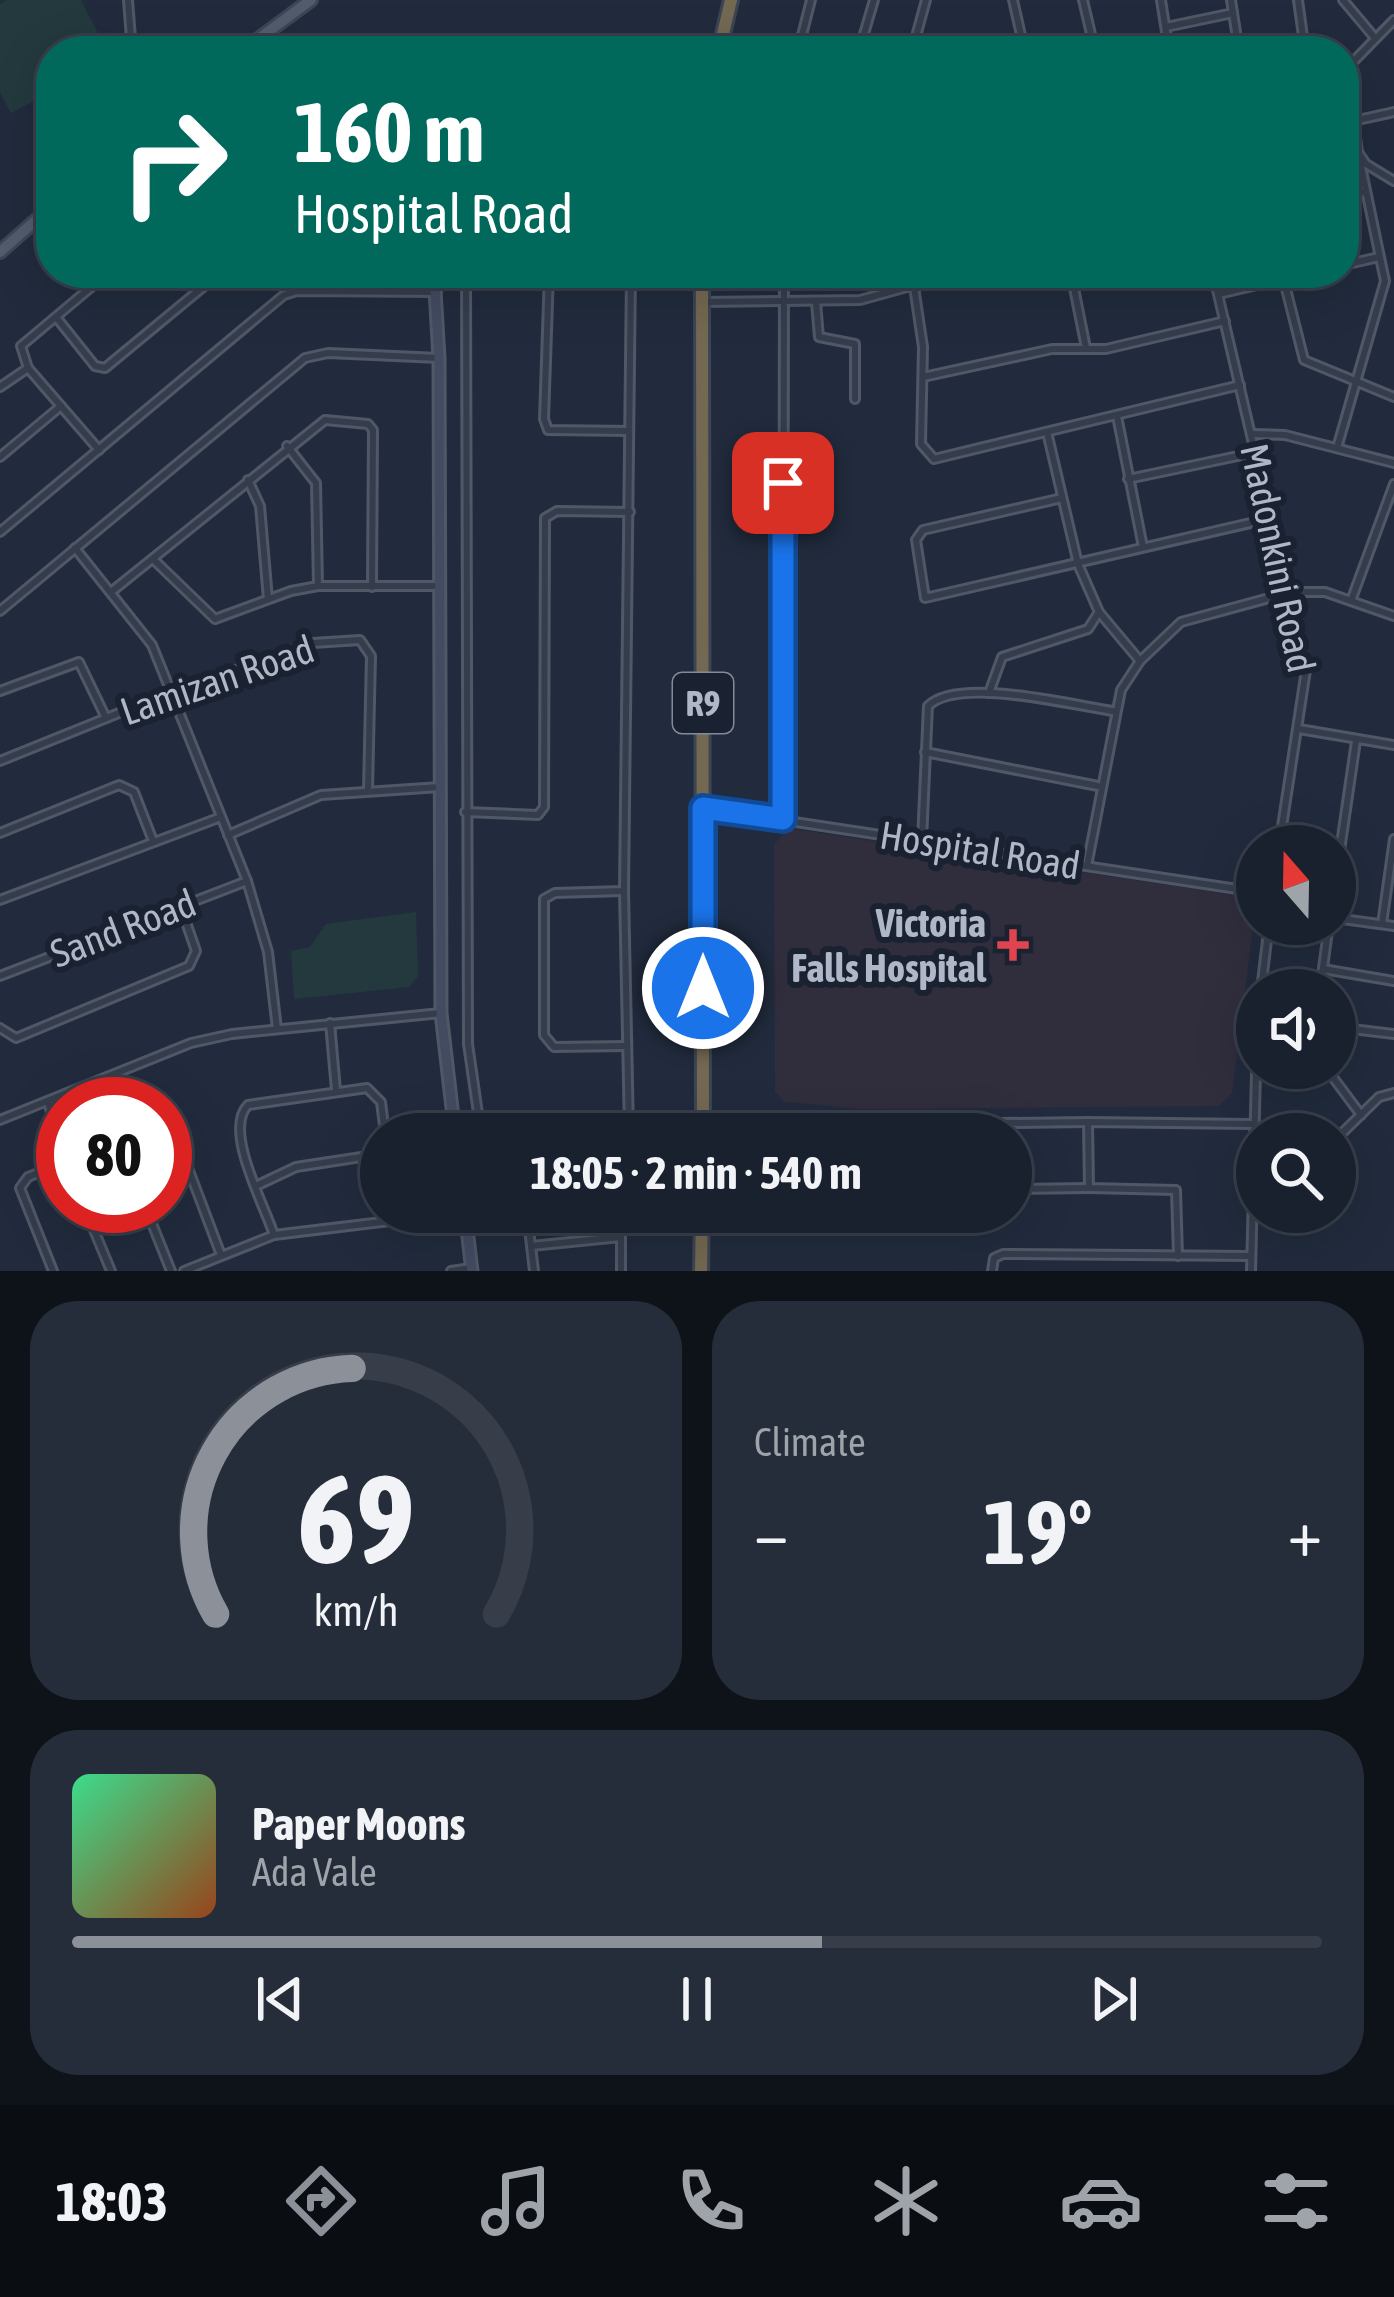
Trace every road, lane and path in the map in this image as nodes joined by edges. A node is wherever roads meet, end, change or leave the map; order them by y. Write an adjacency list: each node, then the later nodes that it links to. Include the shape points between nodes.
1 (128, 0): 16 (street)
2 (311, 0): 17 (main road)
3 (731, 0): 18 (highway)
4 (811, 0): 19 (street)
5 (874, 0): 20 (street)
6 (926, 0): 21 (street)
7 (1013, 0): 22 (street)
8 (1083, 0): 23 (street)
9 (1161, 0): 15 (street)
10 (1231, 0): 13 (street)
11 (1298, 0): 26 (street)
12 (1343, 0): 27 (street)
13 (1233, 13): 15 (street); 25 (street)
14 (1394, 20): 27 (street)
15 (1166, 27): 24 (street)
16 (131, 36)
17 (262, 36)
18 (723, 36)
19 (802, 36)
20 (863, 36)
21 (916, 36)
22 (1020, 36)
23 (1091, 36)
24 (1167, 36)
25 (1237, 36)
26 (1303, 36)
27 (1375, 38): 28 (street)
28 (1359, 55)
29 (1394, 112): 30 (street)
30 (1359, 119)
31 (1359, 153): 33 (street)
32 (1359, 157): 34 (street)
33 (1394, 181)
34 (1366, 192): 35 (street); 38 (street)
35 (1359, 193)
36 (36, 220): 37 (main road)
37 (0, 252)
38 (1379, 257): 39 (street); 40 (street)
39 (1359, 262)
40 (1390, 283): 68 (street)
41 (90, 288): 62 (street)
42 (202, 288): 62 (street, via 105,368)
43 (356, 288): 56 (street)
44 (436, 288): 57 (street)
45 (466, 288): 120 (street)
46 (548, 288): 75 (street, via 548,430)
47 (631, 288): 75 (street)
48 (702, 288): 59 (highway, R9)
49 (784, 288): 60 (street)
50 (900, 288): 61 (street)
51 (914, 288): 67 (street)
52 (1074, 288): 64 (street)
53 (1218, 288): 58 (street, Madonkini Road)
54 (1240, 288): 58 (street)
55 (1285, 288): 68 (street, via 1304,360)
56 (356, 291): 57 (street); 80 (street, via 284,295)
57 (436, 292): 65 (street)
58 (1219, 294): 63 (street, Madonkini Road)
59 (702, 302): 60 (street); 119 (highway, R9)
60 (784, 302): 61 (street); 122 (street)
61 (816, 302): 72 (street, via 819,337 855,344)
62 (56, 317): 66 (street, via 21,346)
63 (1225, 321): 64 (street); 69 (street, Madonkini Road)
64 (1086, 348): 67 (street)
65 (440, 358): 91 (street, via 305,358); 96 (street)
66 (28, 368): 70 (street); 73 (street)
67 (921, 377): 76 (street, via 921,444 934,459)
68 (1354, 383): 71 (street); 79 (street)
69 (1240, 385): 74 (street); 77 (street, Madonkini Road)
70 (0, 387)
71 (1394, 397)
72 (855, 398)
73 (61, 406): 80 (street); 82 (street)
74 (1117, 415): 76 (street); 84 (street)
75 (629, 431): 88 (street)
76 (1047, 432): 87 (street)
77 (1252, 434): 79 (street); 81 (street, Madonkini Road)
78 (287, 446): 85 (street); 95 (street, via 316,483); 97 (street, via 325,420 371,426)
79 (1336, 448): 83 (street)
80 (99, 449): 90 (street)
81 (1257, 452): 84 (street); 89 (street, Madonkini Road)
82 (0, 457)
83 (1394, 463)
84 (1128, 479): 92 (street)
85 (248, 480): 93 (street); 100 (street, via 260,506)
86 (1394, 484): 101 (street)
87 (1062, 498): 94 (street); 94 (street, via 923,530 916,540 925,598)
88 (630, 512): 120 (street, via 545,518 544,806 538,814); 133 (street)
89 (1272, 518): 92 (street); 99 (street, Madonkini Road)
90 (0, 532)
91 (75, 548): 98 (street); 102 (street)
92 (1144, 548): 94 (street)
93 (154, 559): 98 (street); 100 (street, via 208,618)
94 (1078, 564): 103 (street)
95 (318, 586): 97 (street); 100 (street)
96 (437, 586): 97 (street); 117 (street)
97 (372, 587)
98 (111, 592): 107 (street, via 152,645)
99 (1291, 592): 101 (street); 105 (street, via 1181,622); 111 (street, Madonkini Road, via 1306,670)
100 (268, 600)
101 (1352, 601): 104 (street)
102 (0, 611)
103 (1099, 612): 105 (street); 108 (street, via 1088,629 1002,657)
104 (1394, 616)
105 (1140, 661): 109 (street)
106 (0, 691): 110 (street, via 80,662)
107 (170, 693): 110 (street, Lamizan Road); 118 (street, Lamizan Road, via 313,643 360,640 371,656); 121 (street)
108 (989, 693): 109 (street); 114 (street, via 950,692 932,701)
109 (1113, 711): 116 (street)
110 (106, 718): 115 (street, Lamizan Road)
111 (1299, 729): 112 (street); 123 (street, Madonkini Road)
112 (1356, 740): 113 (street); 124 (street)
113 (1394, 746)
114 (925, 752): 116 (street); 128 (street)
115 (0, 761)
116 (1100, 786): 130 (street)
117 (440, 787): 118 (street); 144 (street)
118 (368, 790): 126 (street, via 321,795)
119 (703, 808): 122 (street, Hospital Road); 160 (highway, R9)
120 (465, 812): 158 (street, via 468,1044)
121 (221, 817): 126 (street); 129 (street)
122 (783, 819): 128 (street, Hospital Road)
123 (1283, 825)
124 (1344, 825)
125 (0, 833): 129 (street, via 127,785)
126 (228, 835): 131 (street)
127 (1394, 839): 137 (street)
128 (922, 841): 130 (street, Hospital Road)
129 (153, 842): 134 (street)
130 (1087, 866): 132 (street, Hospital Road)
131 (247, 881): 135 (street, Sand Road); 147 (street, via 268,952)
132 (1236, 889)
133 (624, 891): 150 (street); 150 (street, via 544,899 544,1035 554,1047)
134 (0, 900)
135 (180, 905): 142 (street, Sand Road); 146 (street, via 196,951 189,966 16,1038)
136 (1356, 922): 137 (street)
137 (1382, 924): 138 (street)
138 (1394, 926)
139 (1328, 945): 140 (street)
140 (1323, 969)
141 (1356, 975): 143 (street)
142 (0, 976)
143 (1394, 981)
144 (441, 1013): 145 (street); 157 (street)
145 (330, 1023): 147 (street); 153 (street)
146 (0, 1028)
147 (277, 1029): 151 (street, via 191,1043)
148 (1356, 1029): 149 (street)
149 (1394, 1034)
150 (627, 1046): 159 (street)
151 (109, 1077)
152 (1341, 1089): 161 (street)
153 (336, 1090): 156 (street, via 367,1088); 170 (street, via 259,1101 241,1113 237,1137)
154 (1394, 1094): 161 (street, via 1378,1097)
155 (36, 1106): 162 (street)
156 (381, 1113)
157 (453, 1113)
158 (478, 1113)
159 (629, 1113)
160 (703, 1113)
161 (1361, 1115): 163 (street)
162 (0, 1120)
163 (1356, 1120)
164 (1032, 1123): 165 (street)
165 (1088, 1123): 166 (street); 171 (street)
166 (1236, 1124)
167 (360, 1157): 170 (street, via 296,1167)
168 (36, 1174): 174 (street, via 20,1188)
169 (192, 1179): 184 (street)
170 (258, 1185): 182 (street)
171 (1089, 1188): 172 (street); 185 (street, via 1176,1190)
172 (1032, 1189)
173 (360, 1225): 182 (street)
174 (36, 1228)
175 (38, 1233): 188 (street)
176 (95, 1233): 189 (street)
177 (156, 1233): 190 (street)
178 (468, 1233): 187 (street)
179 (529, 1233): 183 (street)
180 (702, 1233): 195 (highway)
181 (1252, 1233): 186 (street)
182 (274, 1235): 184 (street)
183 (531, 1246): 193 (street); 194 (street, via 621,1237)
184 (220, 1255): 191 (street)
185 (1178, 1256): 186 (street); 196 (street, via 1003,1253)
186 (1251, 1256): 197 (street)
187 (472, 1269): 192 (street)
188 (53, 1271)
189 (111, 1271)
190 (171, 1271)
191 (184, 1271)
192 (451, 1271)
193 (534, 1271)
194 (621, 1271)
195 (701, 1271)
196 (992, 1271)
197 (1251, 1271)

